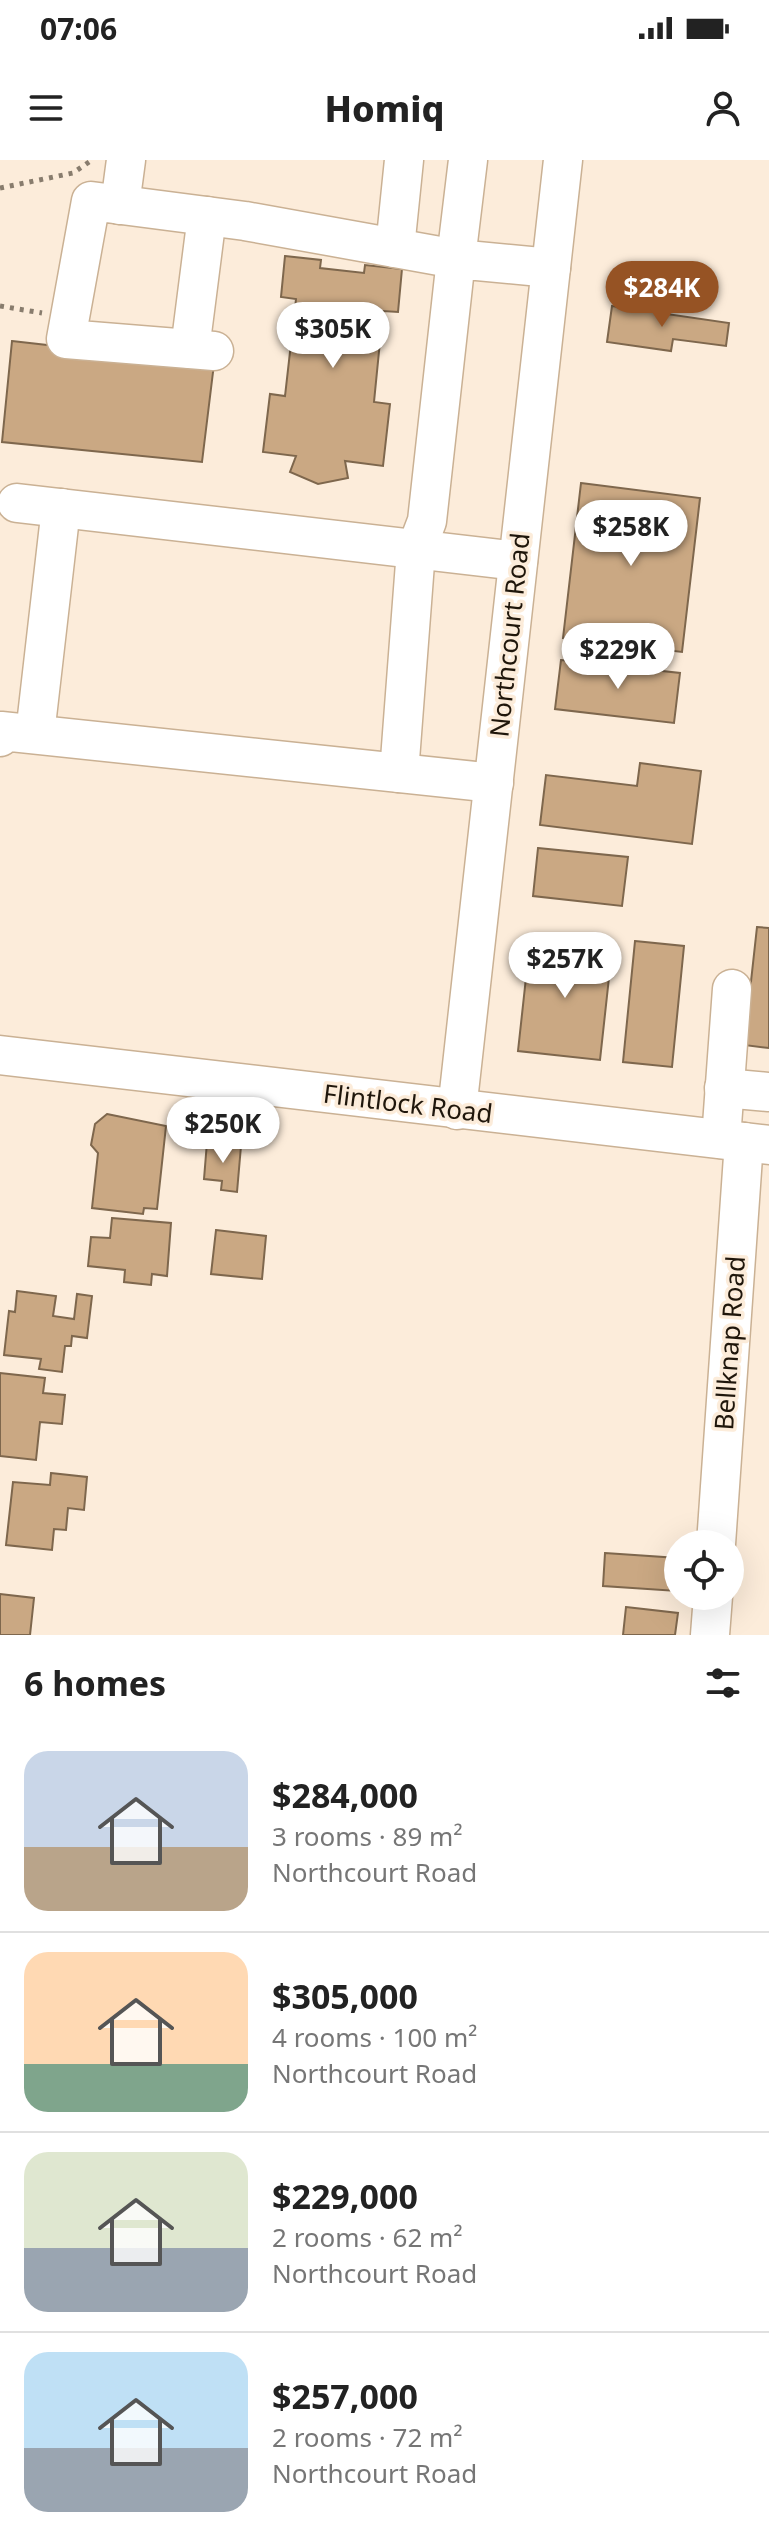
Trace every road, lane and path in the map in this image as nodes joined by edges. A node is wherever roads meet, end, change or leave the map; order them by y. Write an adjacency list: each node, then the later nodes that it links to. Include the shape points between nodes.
1 (92, 160): 6 (path, via 73,173)
2 (126, 160): 7 (street)
3 (404, 160): 9 (street)
4 (468, 160): 10 (street)
5 (563, 160): 11 (street, Northcourt Road)
6 (0, 188)
7 (120, 205): 8 (street); 13 (street, via 91,201)
8 (207, 216): 9 (street); 13 (street, via 202,350 66,339)
9 (395, 248): 10 (street)
10 (456, 259): 11 (street); 16 (street, via 427,521)
11 (551, 268): 17 (street, Northcourt Road)
12 (0, 306): 13 (path)
13 (70, 318)
14 (17, 503): 15 (street)
15 (61, 508): 16 (street); 18 (street)
16 (416, 550): 17 (street); 19 (street)
17 (518, 561): 20 (street, Northcourt Road)
18 (17, 736): 19 (street)
19 (399, 773): 20 (street)
20 (494, 783): 25 (street, Northcourt Road)
21 (732, 989): 23 (street, Bellknap Road)
22 (0, 1055): 25 (street, Flintlock Road)
23 (724, 1088): 24 (street); 26 (street, Bellknap Road)
24 (769, 1092)
25 (457, 1110): 26 (street, Flintlock Road)
26 (745, 1142): 27 (street, Bellknap Road)
27 (717, 1530)
28 (712, 1610): 29 (street)
29 (710, 1635)

